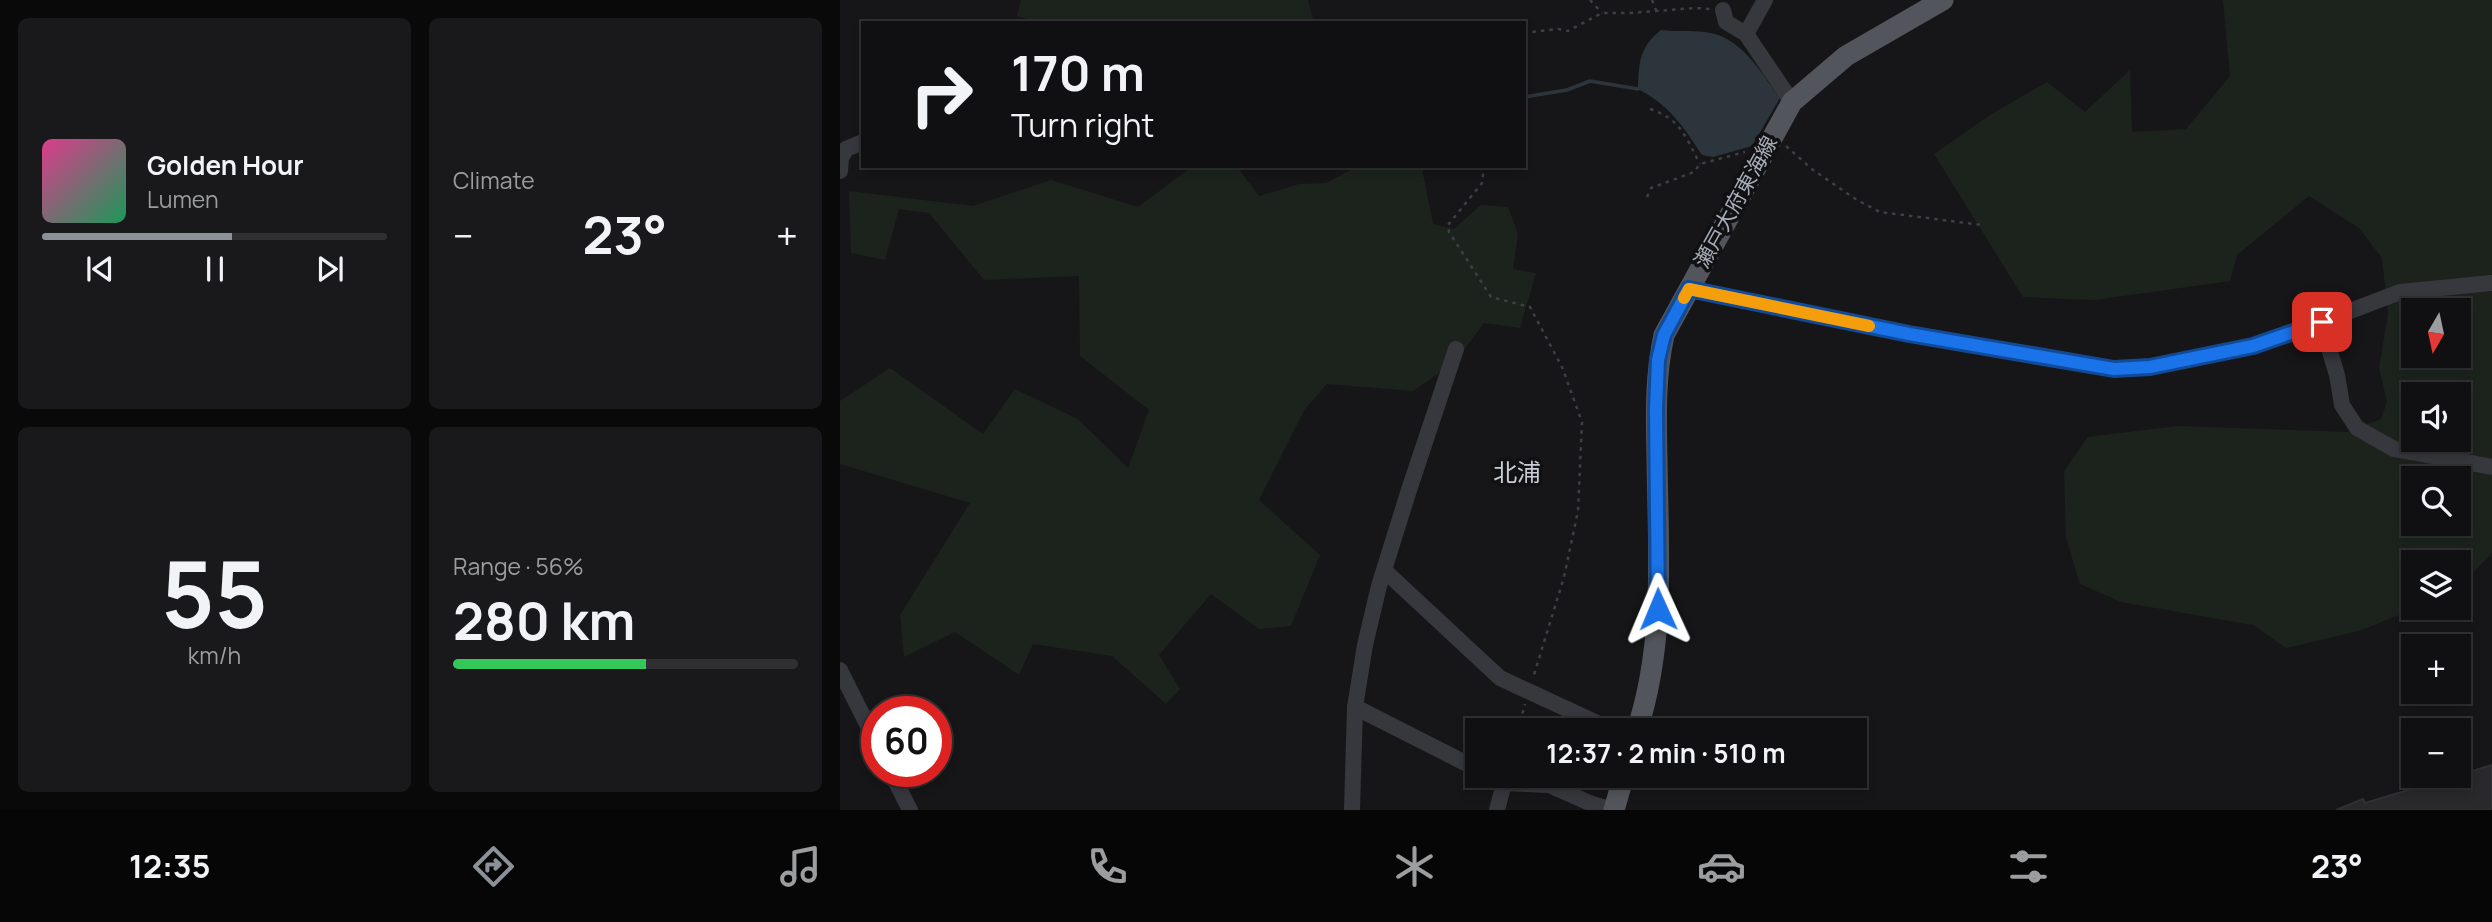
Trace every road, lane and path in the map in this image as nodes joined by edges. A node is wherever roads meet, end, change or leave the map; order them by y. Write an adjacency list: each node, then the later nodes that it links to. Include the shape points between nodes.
1 (1590, 0): 7 (path)
2 (1653, 0): 5 (path)
3 (1765, 0): 9 (street)
4 (1943, 0): 10 (main road, 瀬戸大府東海線, via 1846,56)
5 (1656, 10): 6 (path); 7 (path)
6 (1723, 10): 9 (street, via 1726,22)
7 (1602, 13): 8 (path, via 1568,31)
8 (1526, 33)
9 (1746, 34): 10 (street)
10 (1792, 102): 12 (main road, 瀬戸大府東海線)
11 (1650, 109): 14 (path, via 1678,124)
12 (1769, 142): 14 (path); 18 (path, via 1880,212); 20 (main road, 瀬戸大府東海線)
13 (861, 143): 16 (street, via 846,149)
14 (1700, 164): 17 (path, via 1694,172 1651,188)
15 (1480, 168): 26 (path, via 1482,183 1448,225 1449,232 1491,297 1530,307 1562,367 1582,422 1577,511 1563,577)
16 (840, 171)
17 (1647, 197)
18 (1982, 225)
19 (2492, 283): 21 (street, via 2400,292)
20 (1689, 289): 21 (street, via 1901,333 2114,369 2150,367 2253,346); 31 (main road, 瀬戸大府東海線, via 1664,335 1658,360 1658,609 1655,659)
21 (2322, 322): 23 (street, via 2342,405 2357,428 2394,449)
22 (1456, 349): 24 (street)
23 (2492, 467)
24 (1385, 571): 26 (street, via 1487,668); 27 (street, via 1365,645)
25 (840, 670): 28 (street)
26 (1528, 692): 29 (path); 30 (street)
27 (1355, 707): 32 (street); 38 (street)
28 (861, 712)
29 (1521, 718)
30 (1585, 718)
31 (1640, 718)
32 (1465, 763)
33 (898, 787): 37 (street)
34 (1503, 788): 39 (street)
35 (1555, 788): 40 (street)
36 (1620, 788): 40 (main road)
37 (910, 810)
38 (1352, 810)
39 (1497, 810)
40 (1613, 810)

